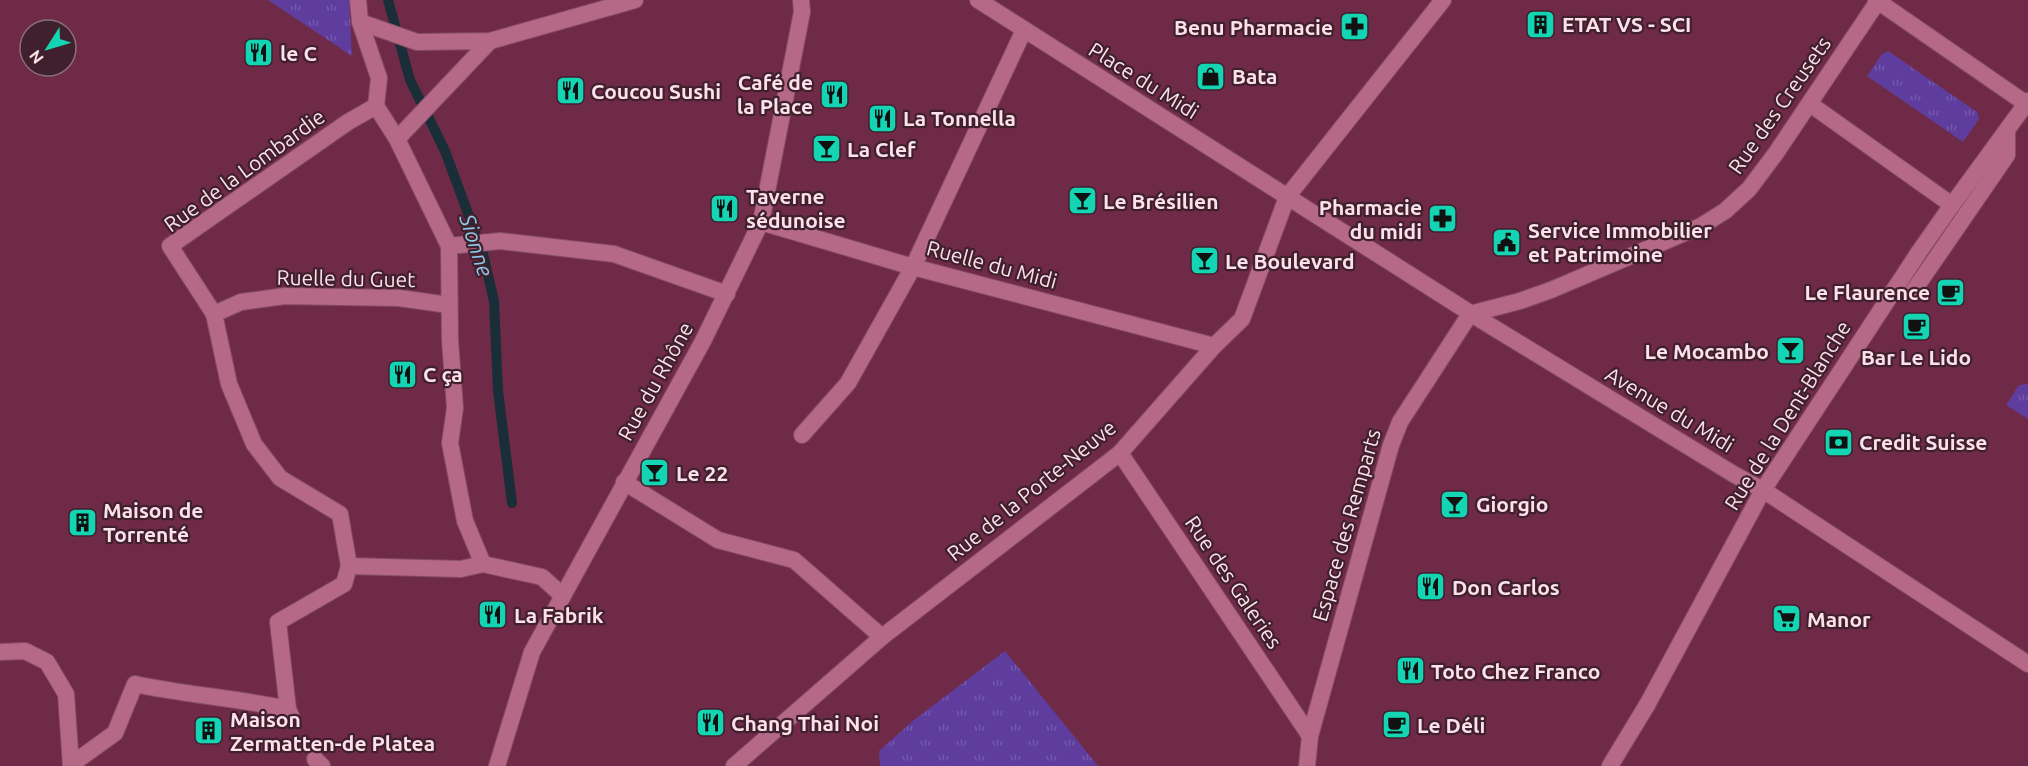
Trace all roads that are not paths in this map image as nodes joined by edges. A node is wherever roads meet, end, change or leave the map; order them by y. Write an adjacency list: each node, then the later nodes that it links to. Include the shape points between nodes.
1 (358, 0): 7 (street)
2 (635, 0): 9 (street)
3 (801, 0): 17 (street, Rue du Rhône, via 802,12)
4 (978, 0): 8 (street, Place du Midi)
5 (1443, 0): 15 (street, Rue de la Porte-Neuve)
6 (1877, 1): 10 (street); 11 (street, Rue des Creusets)
7 (360, 22): 9 (street, via 417,42); 12 (street, via 380,78)
8 (1024, 30): 15 (street, Place du Midi); 19 (street)
9 (490, 41): 14 (street)
10 (2027, 103): 13 (street, Rue de la Dent-Blanche)
11 (1810, 104): 16 (street); 24 (street, Rue des Creusets, via 1749,189 1725,211 1701,226 1551,290)
12 (376, 106): 14 (street); 23 (street, Rue de la Lombardie, via 170,246)
13 (2007, 132): 16 (street, Rue de la Dent-Blanche); 20 (street, via 2007,155)
14 (397, 139): 18 (street)
15 (1287, 197): 24 (street, Avenue du Midi); 25 (street, Rue de la Porte-Neuve, via 1242,319)
16 (1952, 205): 29 (street, Rue de la Dent-Blanche)
17 (761, 222): 19 (street, Ruelle du Midi); 21 (street, Rue du Rhône)
18 (448, 246): 21 (street, via 500,242 614,254); 22 (street)
19 (913, 267): 25 (street, Ruelle du Midi); 26 (street, via 848,383)
20 (1912, 293)
21 (727, 294): 28 (street, Rue du Rhône)
22 (449, 305): 23 (street, Ruelle du Guet, via 399,298 285,296 241,302); 30 (street, via 455,408 450,443 465,521)
23 (214, 314): 31 (street, Rue de la Lombardie, via 229,384 254,444 280,478 340,514)
24 (1476, 317): 29 (street, Avenue du Midi); 36 (street, Espace des Remparts, via 1397,429)
25 (1214, 346): 27 (street, Rue de la Porte-Neuve)
26 (802, 435)
27 (1120, 453): 33 (street, Rue de la Porte-Neuve); 36 (street, Rue des Galeries)
28 (624, 482): 32 (street, Rue du Rhône); 33 (street, via 718,540 794,560)
29 (1763, 490): 35 (street, Avenue du Midi); 41 (street, Rue de la Dent-Blanche)
30 (483, 564): 31 (street, via 461,568); 32 (street, via 542,577)
31 (349, 566): 37 (street, via 344,584 278,622 290,713 243,700 135,684 115,733)
32 (563, 596): 38 (street, Rue du Rhône, via 532,652)
33 (882, 637): 39 (street, Rue de la Porte-Neuve)
34 (0, 652): 37 (street, via 25,651 47,662 66,694)
35 (2028, 664)
36 (1310, 736): 40 (street, Espace des Remparts)
37 (72, 765)
38 (497, 766)
39 (734, 766)
40 (1307, 766)
41 (1610, 766)

